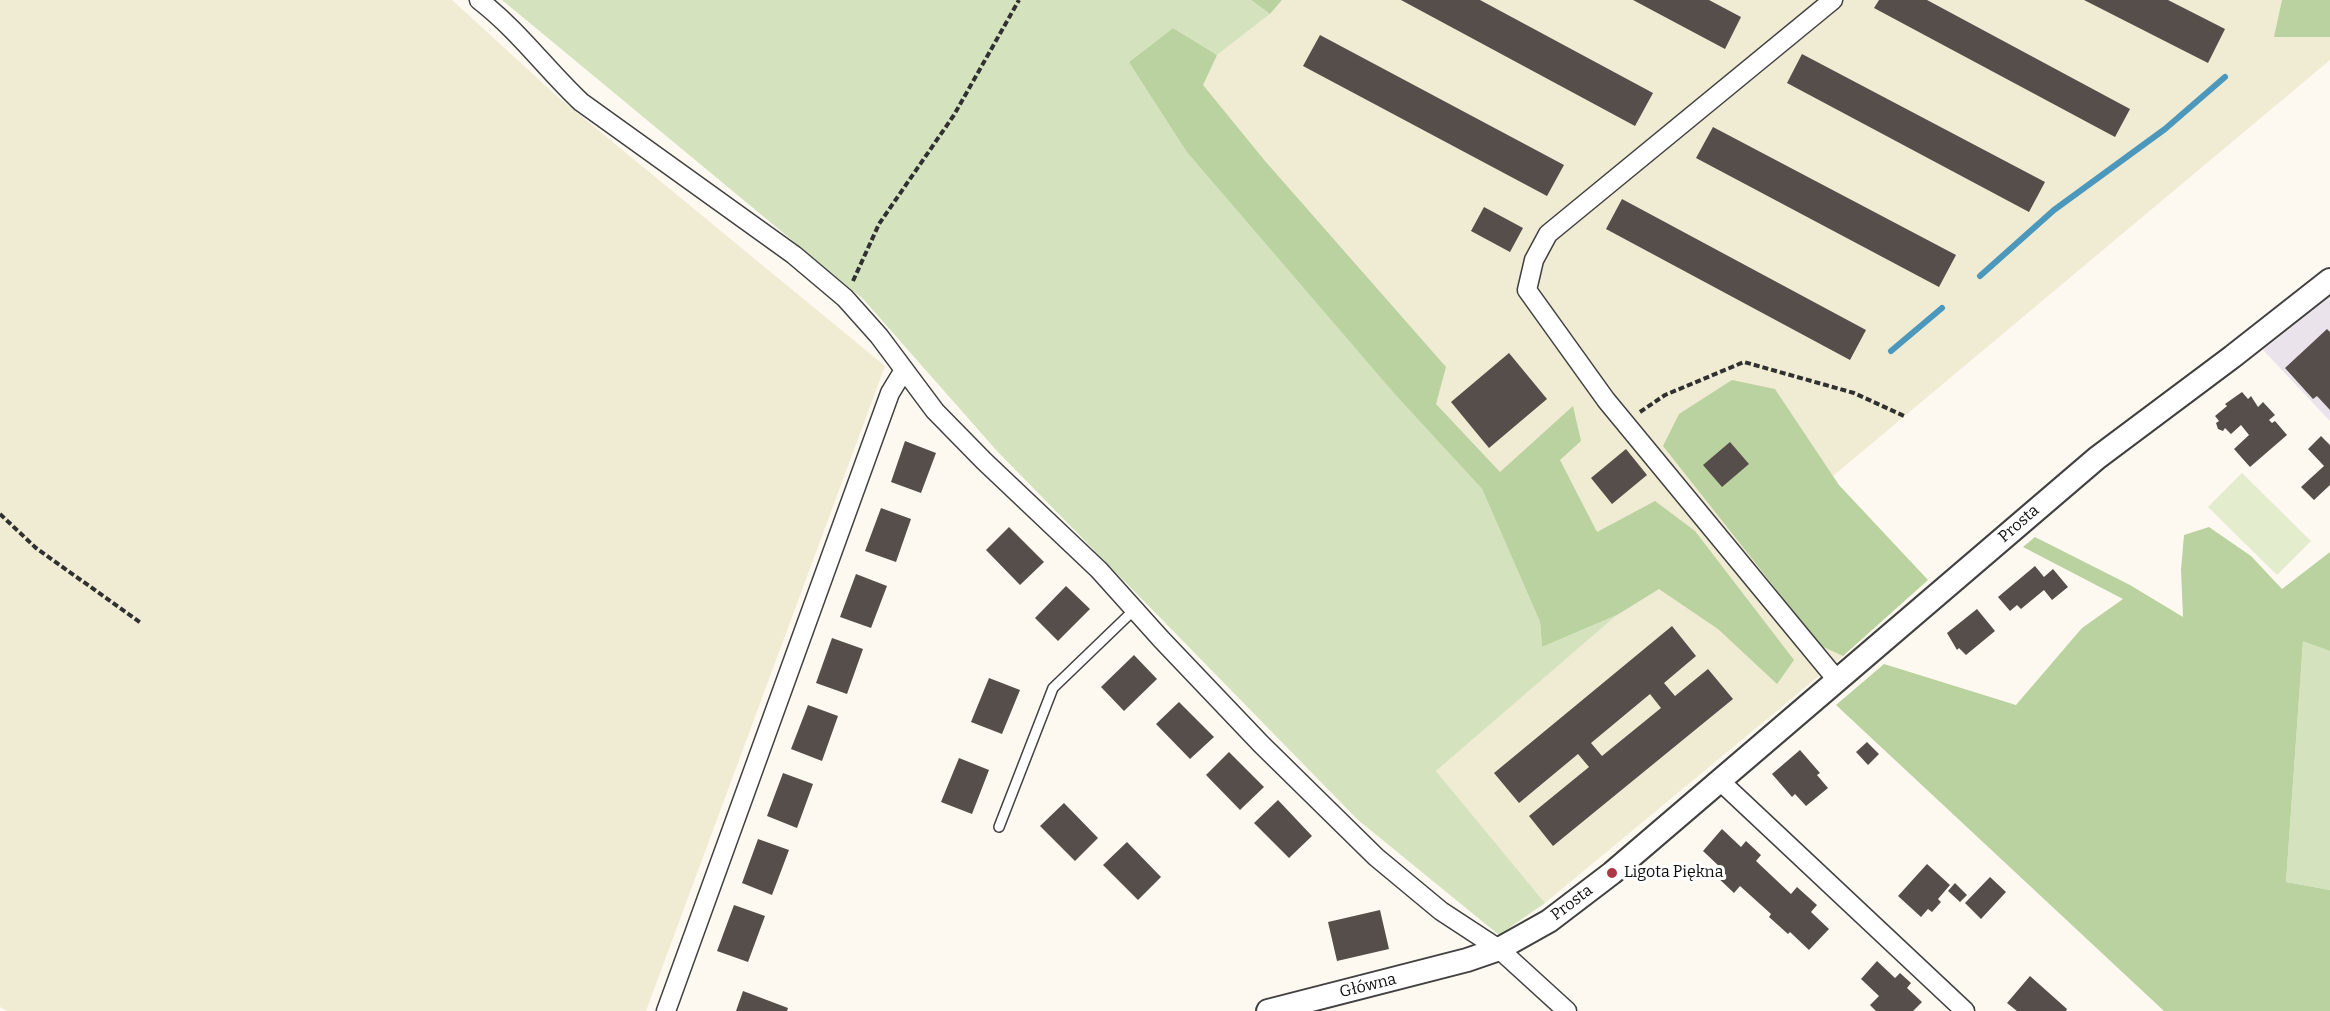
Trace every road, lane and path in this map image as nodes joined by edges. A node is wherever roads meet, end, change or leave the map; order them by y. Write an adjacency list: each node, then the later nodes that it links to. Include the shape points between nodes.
1 (479, 0): 5 (street, via 512,28 581,102 794,255)
2 (1019, 0): 5 (path, via 954,115 879,224)
3 (1833, 0): 8 (street, via 1548,234 1534,260 1527,290)
4 (2330, 280): 12 (street, Prosta, via 2097,458)
5 (845, 298): 6 (street)
6 (904, 370): 10 (street, via 935,411 1099,570); 17 (street, via 890,393)
7 (1904, 416): 8 (path, via 1854,393 1744,362 1665,395)
8 (1624, 423): 12 (street)
9 (0, 514): 11 (path, via 36,548)
10 (1134, 610): 14 (lane, via 1053,688); 15 (street, via 1261,744 1388,868)
11 (141, 623)
12 (1837, 680): 13 (street, Prosta)
13 (1720, 781): 15 (street, Prosta, via 1612,873 1559,913); 20 (street)
14 (999, 827)
15 (1499, 949): 16 (street, Prosta); 19 (street)
16 (1467, 960): 18 (street, Główna)
17 (666, 1011)
18 (1268, 1011)
19 (1567, 1011)
20 (1965, 1011)

